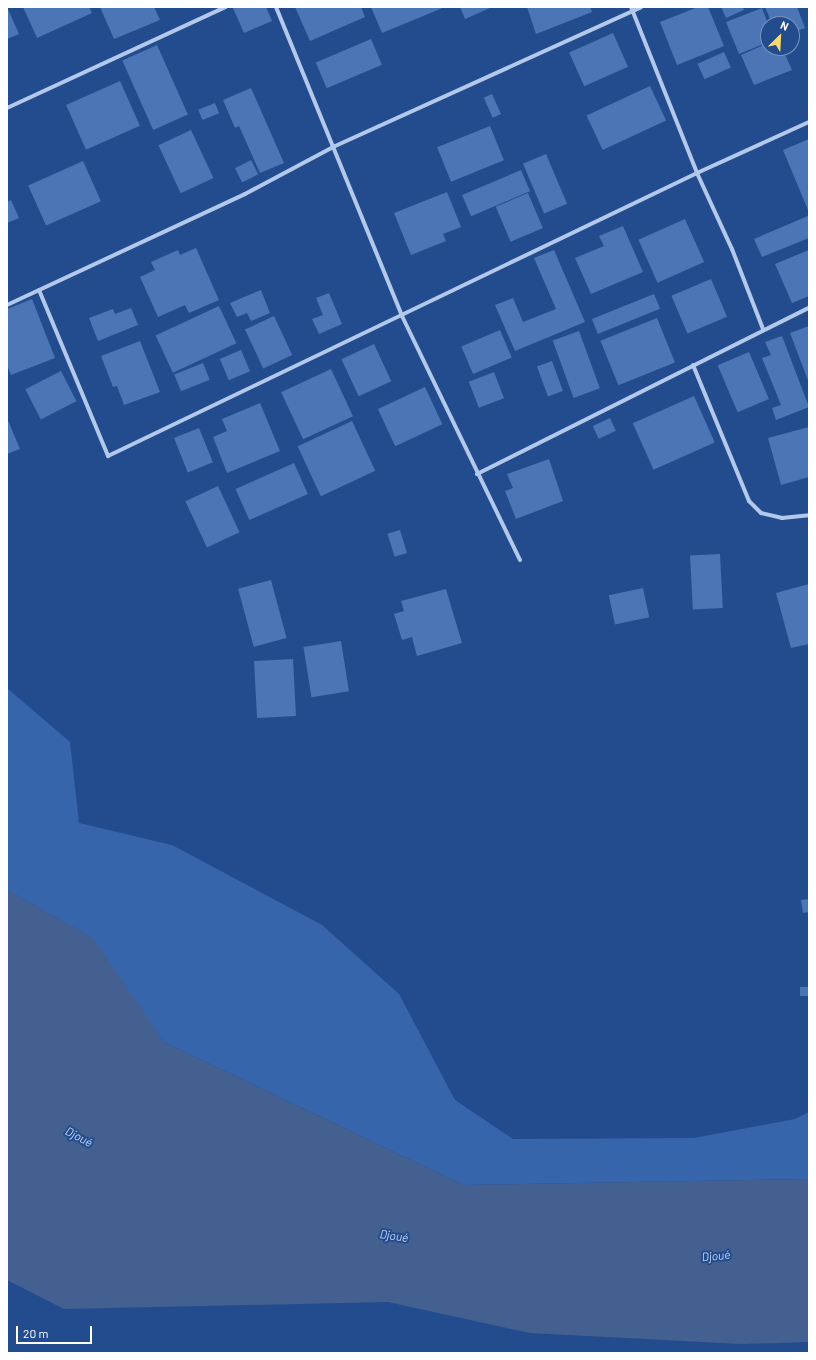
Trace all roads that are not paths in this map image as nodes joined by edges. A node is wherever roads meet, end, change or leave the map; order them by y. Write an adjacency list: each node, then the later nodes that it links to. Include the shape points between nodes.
1 (226, 7): 5 (street)
2 (276, 7): 7 (street)
3 (641, 7): 4 (street)
4 (632, 9): 7 (street); 8 (street)
5 (7, 108)
6 (809, 122): 8 (street)
7 (333, 147): 9 (street, via 244,194); 12 (street)
8 (697, 173): 12 (street); 13 (street, via 732,249)
9 (39, 290): 10 (street); 12 (street, via 108,456)
10 (7, 304)
11 (809, 308): 13 (street)
12 (402, 316): 15 (street)
13 (763, 329): 14 (street)
14 (693, 365): 15 (street); 16 (street, via 749,501 761,513 782,518)
15 (478, 474): 17 (street)
16 (809, 515)
17 (520, 560)

